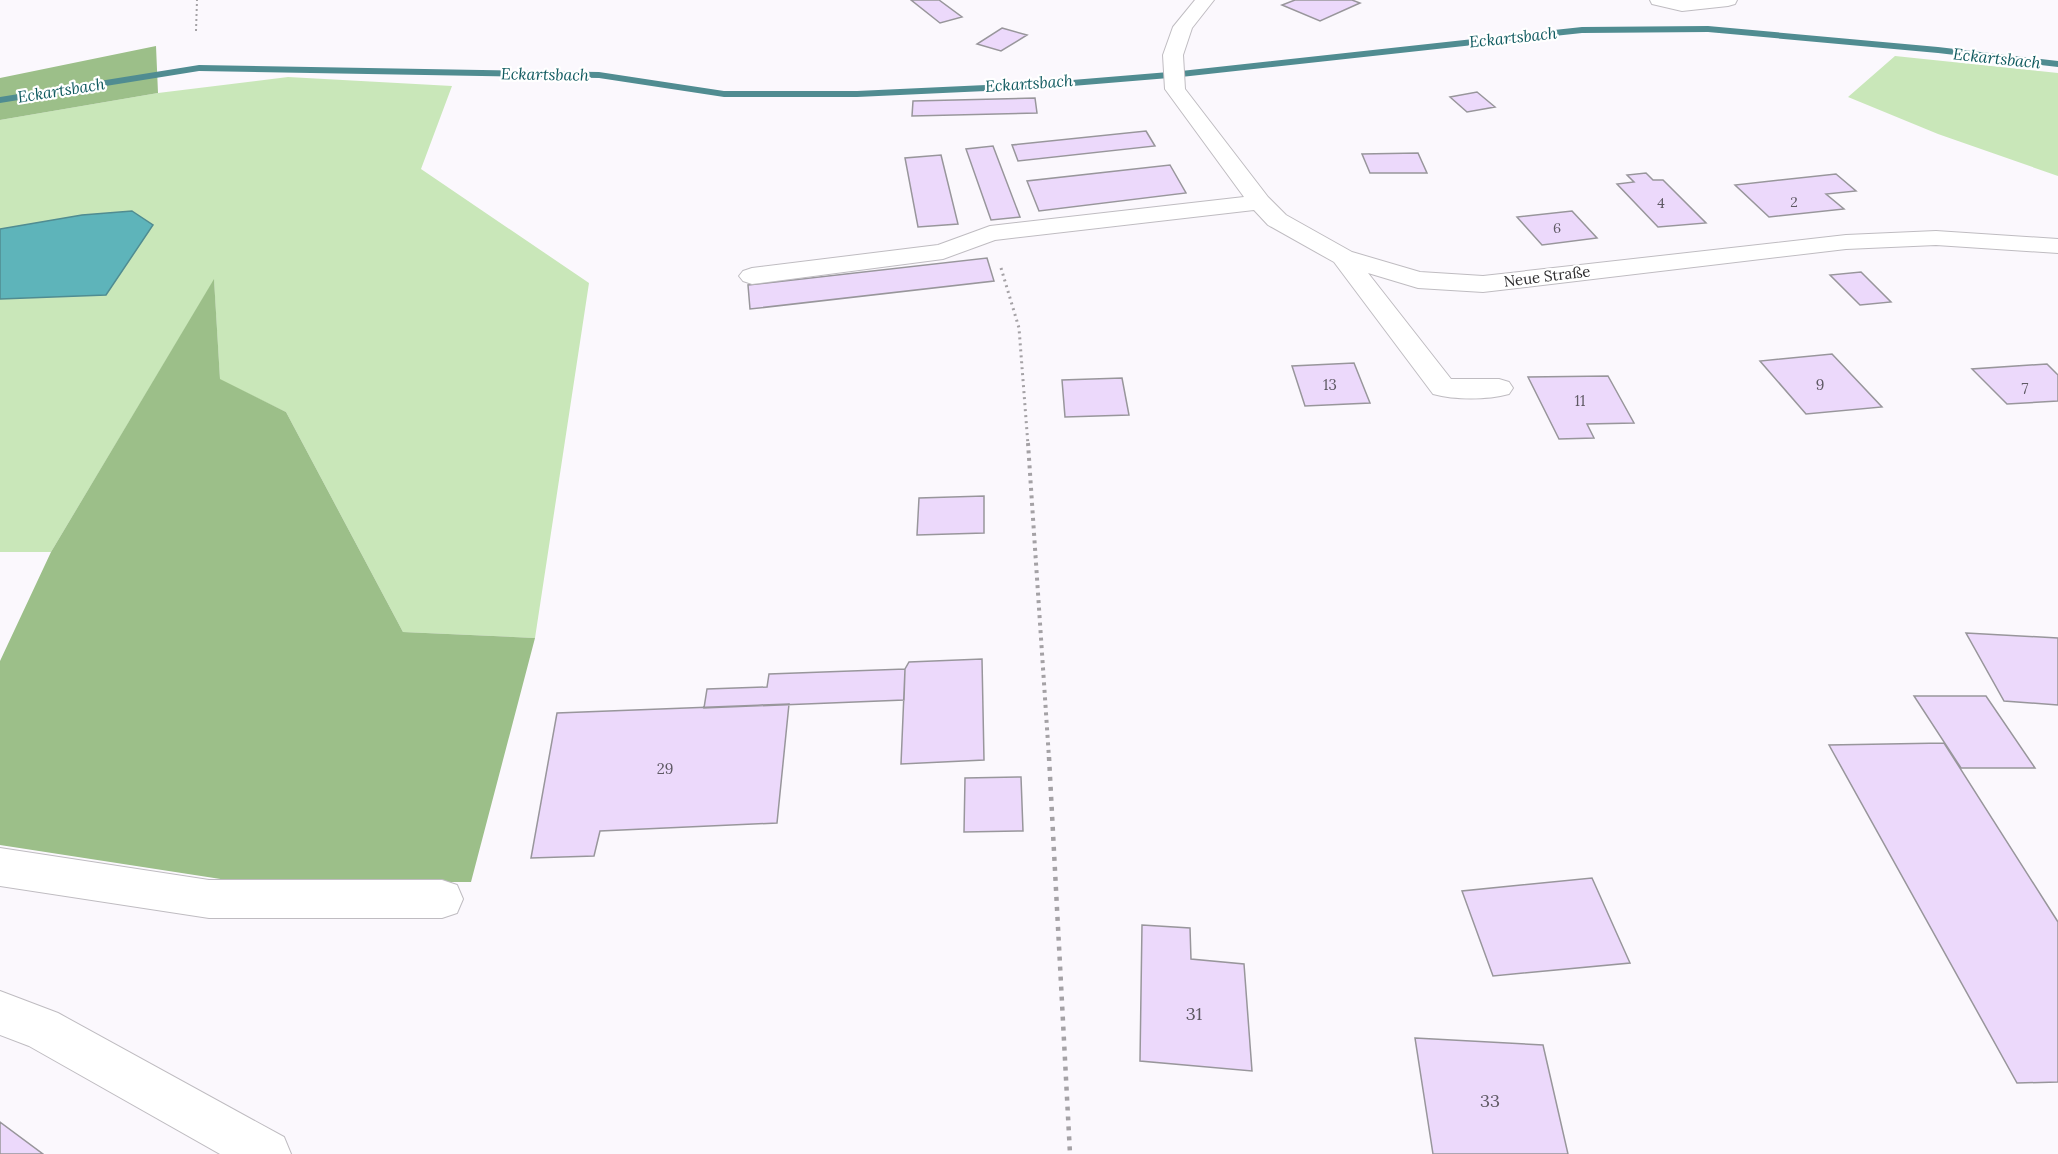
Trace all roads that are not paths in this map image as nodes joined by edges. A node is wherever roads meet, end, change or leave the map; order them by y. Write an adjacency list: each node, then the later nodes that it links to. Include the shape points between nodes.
1 (1205, 0): 4 (street, Neue Straße, via 1183,27 1173,55 1175,88)
2 (1659, 0): 3 (street, via 1682,5)
3 (1728, 0)
4 (1260, 202): 6 (street, Neue Straße, via 1276,220); 7 (street, via 990,233 944,252)
5 (2058, 246): 6 (street, Neue Straße, via 1936,238 1846,242 1483,284 1418,280)
6 (1343, 257): 8 (street, via 1443,388)
7 (752, 276)
8 (1499, 388)
9 (0, 867): 10 (street, via 209,899)
10 (442, 899)
11 (0, 1013): 12 (street, via 42,1029)
12 (267, 1154)

